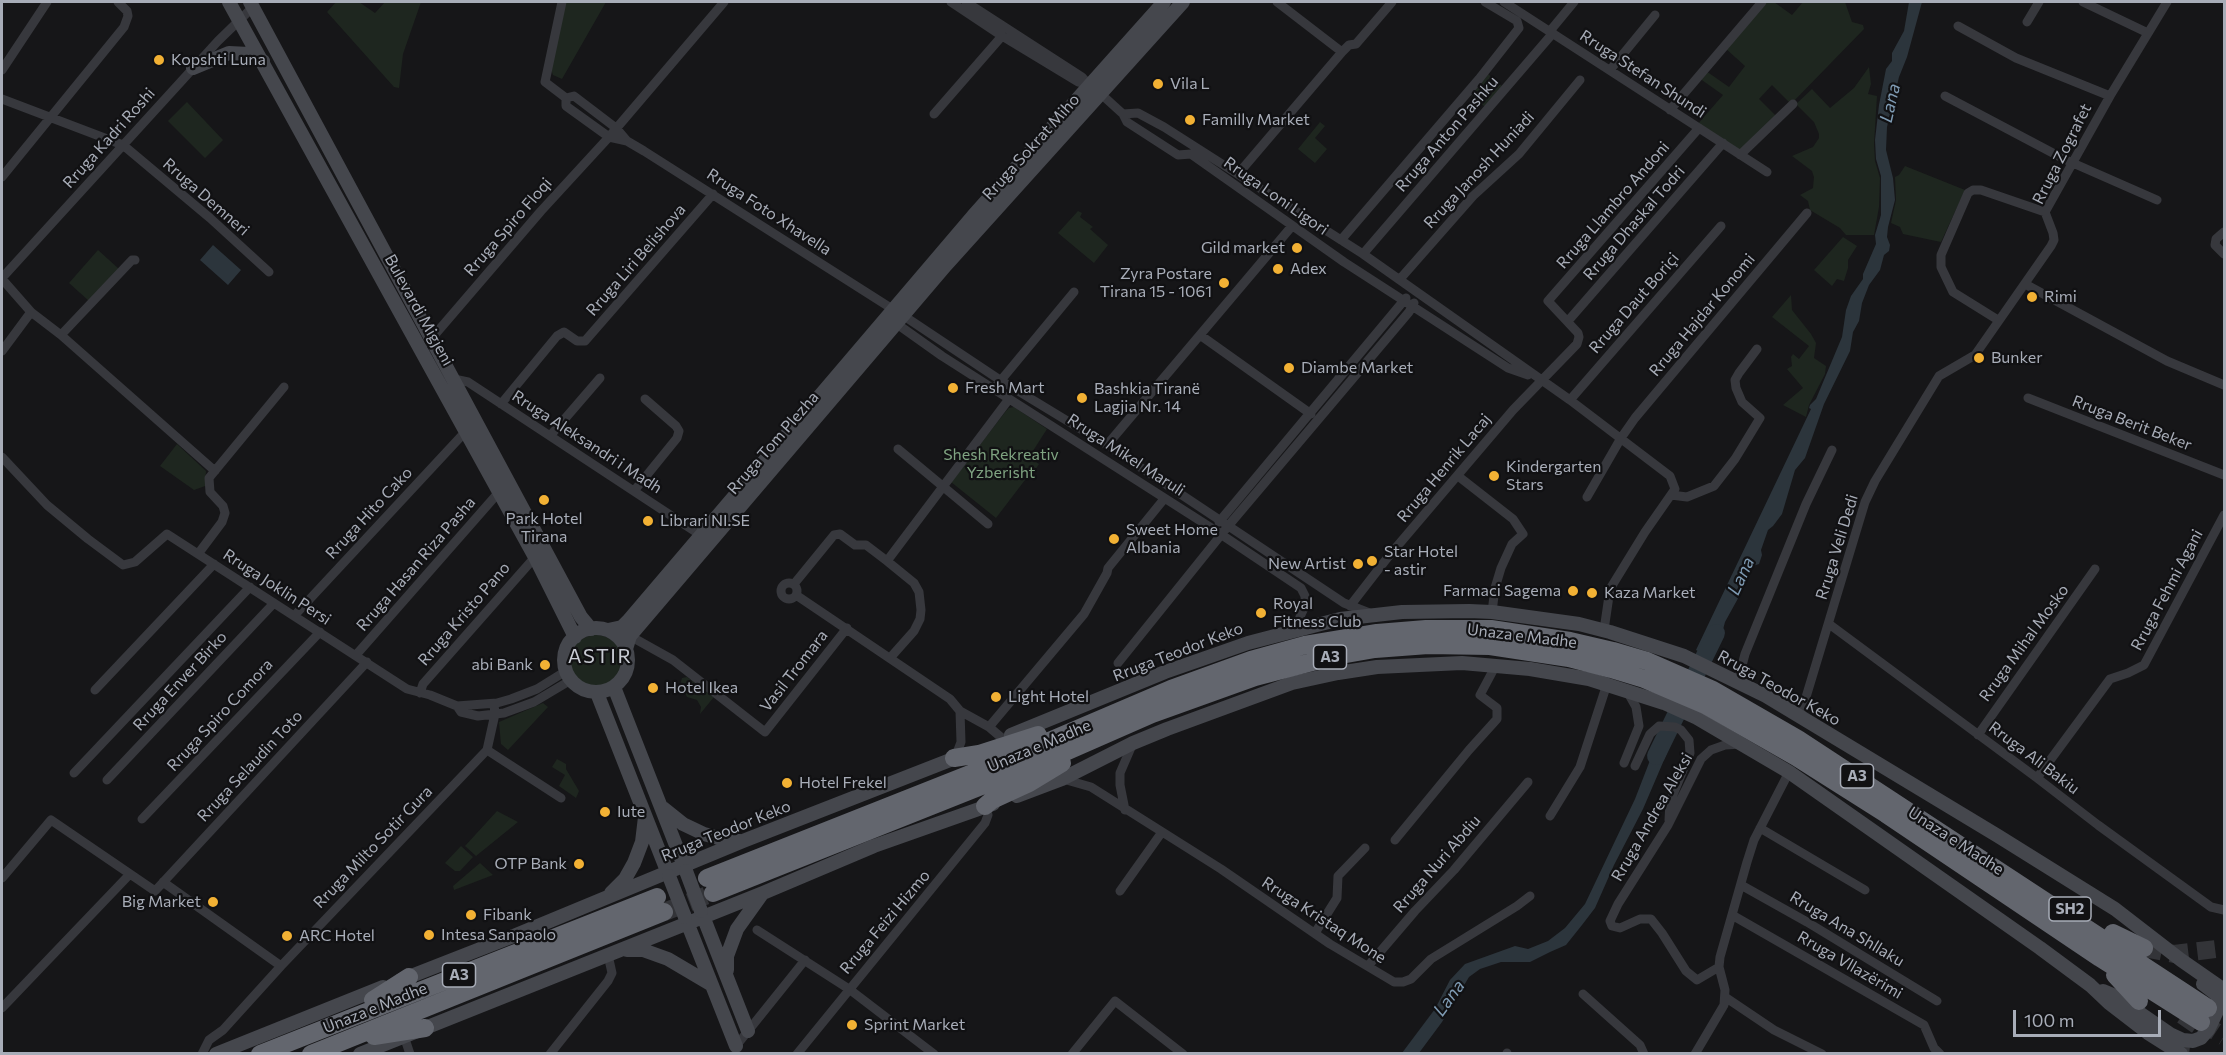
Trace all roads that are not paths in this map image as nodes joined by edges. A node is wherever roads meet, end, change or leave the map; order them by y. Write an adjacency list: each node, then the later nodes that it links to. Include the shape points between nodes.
1 (47, 2): 30 (street)
2 (118, 2): 43 (street, via 127,10 124,27)
3 (229, 2): 21 (main road, Bulevardi Migjeni)
4 (562, 2): 37 (street, via 545,82)
5 (724, 2): 44 (street, Rruga Spiro Floqi)
6 (951, 2): 26 (street)
7 (966, 2): 33 (street, via 1083,77)
8 (1164, 2): 33 (main road, Rruga Sokrat Miho)
9 (1183, 2): 34 (main road, Rruga Sokrat Miho)
10 (1277, 2): 27 (street)
11 (1392, 2): 27 (street, via 1356,44)
12 (1485, 2): 62 (street, via 1516,21 1519,28)
13 (1504, 2): 24 (street, Rruga Stefan Shundi)
14 (1574, 2): 24 (street, Rruga Anton Pashku)
15 (1761, 2): 40 (street)
16 (2039, 2): 22 (street)
17 (2084, 2): 25 (street)
18 (2167, 2): 25 (street, Rruga Zografet)
19 (252, 4): 21 (street, Rruga Kadri Roshi); 80 (main road, Bulevardi Migjeni)
20 (1655, 15): 31 (street)
21 (239, 19): 28 (main road, Bulevardi Migjeni); 29 (street, Rruga Kadri Roshi)
22 (2027, 22)
23 (1958, 26): 36 (street, via 2016,58)
24 (1552, 32): 31 (street, Rruga Stefan Shundi); 63 (street, Rruga Anton Pashku)
25 (2148, 33): 36 (street, Rruga Zografet)
26 (1002, 36): 33 (street); 41 (street)
27 (1342, 52): 53 (street)
28 (263, 61): 29 (main road, via 249,54 229,53); 96 (main road, Bulevardi Migjeni)
29 (193, 68): 49 (street, Rruga Kadri Roshi)
30 (2, 70)
31 (1610, 70): 40 (street, Rruga Stefan Shundi)
32 (1580, 80): 68 (street, Rruga Janosh Huniadi, via 1519,154 1473,196)
33 (1089, 85): 34 (main road); 75 (main road, Rruga Sokrat Miho, via 973,216)
34 (1101, 94): 42 (street, Rruga Loni Ligori); 75 (main road, Rruga Sokrat Miho)
35 (1946, 96): 51 (street)
36 (2110, 96): 51 (street, Rruga Zografet)
37 (566, 98): 44 (street, via 574,96); 46 (street, via 566,106)
38 (2, 99): 43 (street, Rruga Demneri)
39 (1793, 104): 50 (street)
40 (1670, 110): 45 (street, Rruga Stefan Shundi)
41 (934, 114)
42 (1123, 114): 53 (street, Rruga Loni Ligori, via 1138,113); 59 (street, Rruga Loni Ligori, via 1127,122 1178,155 1191,154)
43 (50, 118): 49 (street, Rruga Demneri); 54 (street)
44 (616, 128): 46 (street, Rruga Spiro Floqi); 47 (street)
45 (1699, 128): 48 (street, Rruga Stefan Shundi); 77 (street, Rruga Llambro Andoni, via 1548,301)
46 (609, 137): 47 (street); 80 (street, Rruga Spiro Floqi)
47 (627, 141): 55 (street, Rruga Foto Xhavella)
48 (1723, 143): 50 (street, Rruga Stefan Shundi); 77 (street, Rruga Dhaskal Todri)
49 (123, 145): 66 (street, Rruga Demneri); 67 (street, Rruga Kadri Roshi)
50 (1740, 154): 52 (street, Rruga Stefan Shundi)
51 (2072, 163): 56 (street); 57 (street, Rruga Zografet)
52 (1767, 172)
53 (1238, 174): 62 (street, Rruga Loni Ligori)
54 (2, 177)
55 (713, 194): 75 (street, Rruga Foto Xhavella); 94 (street, Rruga Liri Belishova, via 585,341 581,343 564,332 557,336)
56 (2157, 200)
57 (2045, 212): 69 (street, Rruga Zografet, via 2054,240); 76 (street, via 1972,190 1941,255 1941,267 1953,292)
58 (1807, 213): 98 (street, Rruga Hajdar Konomi)
59 (1292, 226): 72 (street, Rruga Loni Ligori); 79 (street, Rruga Mikel Maruli)
60 (1721, 226): 93 (street, Rruga Daut Boriçi)
61 (2224, 232): 64 (street, via 2215,245)
62 (1341, 240): 63 (street, Rruga Loni Ligori)
63 (1363, 254): 68 (street, Rruga Loni Ligori)
64 (2224, 254)
65 (135, 260): 78 (street)
66 (269, 272)
67 (2, 279): 74 (street)
68 (1400, 279): 70 (street, Rruga Loni Ligori)
69 (2025, 284): 76 (street, Rruga Veli Dedi); 87 (street, via 2166,361)
70 (1415, 291): 72 (street); 73 (street); 86 (street, Rruga Loni Ligori)
71 (1074, 292): 85 (street)
72 (1403, 300): 73 (street, Rruga Loni Ligori); 95 (street)
73 (1413, 306): 86 (street, Rruga Loni Ligori, via 1508,368); 95 (street)
74 (31, 312): 78 (street); 82 (street)
75 (896, 317): 85 (street, Rruga Mikel Maruli); 89 (street, Rruga Mikel Maruli, via 942,356); 116 (main road, Rruga Tom Plezha)
76 (1998, 320): 131 (street, Rruga Veli Dedi, via 1975,355 1939,376 1889,457 1865,502)
77 (1568, 321): 86 (street, Rruga Henrik Lacaj, via 1578,333 1577,344)
78 (62, 335): 103 (street)
79 (1200, 335): 95 (street); 99 (street, Rruga Mikel Maruli)
80 (432, 338): 84 (main road, Bulevardi Migjeni)
81 (1757, 349): 109 (street, via 1735,380 1742,402 1760,418 1714,486 1687,497)
82 (2, 351)
83 (600, 378): 97 (street)
84 (454, 379): 94 (street, Rruga Aleksandri i Madh, via 468,381); 133 (main road, Bulevardi Migjeni, via 581,617)
85 (1000, 380): 89 (street); 99 (street, Rruga Mikel Maruli)
86 (1542, 380): 93 (street, Rruga Loni Ligori); 105 (street, Rruga Henrik Lacaj)
87 (2224, 385)
88 (284, 387): 103 (street)
89 (994, 389): 92 (street, Rruga Mikel Maruli)
90 (2028, 398): 104 (street, Rruga Berit Beker)
91 (645, 399): 107 (street, via 679,431 678,438)
92 (1009, 399): 106 (street); 111 (street, Rruga Mikel Maruli)
93 (1570, 400): 98 (street, Rruga Loni Ligori)
94 (501, 404): 97 (street, Rruga Aleksandri i Madh)
95 (1316, 416): 113 (street)
96 (466, 431): 108 (main road, Bulevardi Migjeni); 129 (street, Rruga Hito Cako)
97 (550, 436): 107 (street, Rruga Aleksandri i Madh)
98 (1621, 438): 109 (street, Rruga Loni Ligori, via 1670,476 1675,489); 110 (street, Rruga Hajdar Konomi)
99 (1107, 445): 113 (street, Rruga Mikel Maruli)
100 (898, 449): 106 (street)
101 (1832, 450): 145 (street, via 1806,504 1745,654)
102 (2, 457): 117 (street, via 47,505 123,565 135,562 167,534)
103 (215, 471): 117 (street, Rruga Joklin Persi, via 209,478 210,492 225,513)
104 (2224, 475)
105 (1458, 476): 126 (street, Rruga Henrik Lacaj); 127 (street, via 1513,519 1523,534 1512,544 1504,561)
106 (943, 487): 114 (street); 119 (street)
107 (634, 491): 116 (street, Rruga Aleksandri i Madh)
108 (499, 492): 118 (main road, Bulevardi Migjeni); 139 (street, Rruga Hasan Riza Pasha)
109 (1671, 495): 130 (street, via 1610,589)
110 (1587, 497)
111 (1164, 499): 115 (street, Rruga Mikel Maruli); 160 (street, via 1108,568 1084,614)
112 (2224, 515): 171 (street, Rruga Fehmi Agani, via 2144,665 2110,679)
113 (1225, 522): 115 (street); 126 (street, Rruga Mikel Maruli)
114 (988, 524)
115 (1217, 531): 135 (street, Rruga Mikel Maruli, via 1301,588 1305,606); 142 (street)
116 (705, 539): 134 (main road, Rruga Tom Plezha, via 622,627); 138 (main road, Rruga Tom Plezha)
117 (198, 554): 120 (street, Rruga Joklin Persi)
118 (535, 557): 137 (main road, Bulevardi Migjeni); 151 (street, Rruga Kristo Pano, via 423,684)
119 (887, 561): 122 (street, via 866,545 855,545 840,534 834,535); 140 (street, via 914,583 921,610 914,631)
120 (214, 564): 123 (street, Rruga Joklin Persi); 149 (street)
121 (2095, 569): 161 (street, Rruga Mihal Mosko)
122 (794, 584): 124 (street); 124 (street, via 784,584 781,594 787,599)
123 (250, 587): 125 (street, Rruga Joklin Persi); 170 (street)
124 (796, 595): 132 (street)
125 (274, 603): 129 (street, Rruga Joklin Persi); 173 (street, Rruga Enver Birko)
126 (1350, 606): 128 (street, Rruga Mikel Maruli)
127 (1492, 612): 128 (main road, Rruga Teodor Keko); 130 (main road, Rruga Teodor Keko)
128 (1372, 614): 135 (main road, Rruga Teodor Keko)
129 (294, 616): 136 (street, Rruga Joklin Persi)
130 (1605, 624): 145 (main road, Rruga Teodor Keko)
131 (1829, 624): 159 (street, Rruga Veli Dedi); 161 (street, Rruga Ali Bakiu)
132 (847, 628): 138 (street, Vasil Tromara, via 765,732 673,660); 140 (street)
133 (591, 629): 134 (main road); 137 (main road)
134 (608, 630): 138 (main road)
135 (1294, 630): 162 (main road, Rruga Teodor Keko, via 1165,672)
136 (320, 632): 139 (street, Rruga Joklin Persi); 181 (street, Rruga Spiro Comora)
137 (575, 637): 144 (main road, via 564,661)
138 (628, 643): 147 (main road, via 627,670)
139 (356, 655): 141 (street, Rruga Joklin Persi)
140 (890, 658): 157 (street, via 950,699)
141 (367, 662): 151 (street, Rruga Joklin Persi, via 407,689); 193 (street, Rruga Selaudin Toto)
142 (1118, 663)
143 (1496, 664): 146 (main road); 163 (main road, via 1409,665 1338,673 1268,691); 185 (street, via 1480,695 1497,708 1497,718)
144 (568, 676): 152 (main road, via 578,687); 153 (street, Rruga Joklin Persi); 158 (street, Rruga Joklin Persi, via 534,702)
145 (1738, 681): 159 (main road, Rruga Teodor Keko)
146 (1607, 684): 150 (main road); 180 (street, via 1580,767)
147 (614, 687): 152 (main road); 176 (main road)
148 (1670, 689): 150 (main road); 154 (highway, Unaza e Madhe / A3); 154 (main road); 156 (highway, Unaza e Madhe / A3, via 1647,661 1612,651 1491,630 1426,628 1305,645 1214,672)
149 (95, 690)
150 (1627, 691): 167 (street, via 1636,707 1639,726)
151 (420, 693): 155 (street, Rruga Joklin Persi)
152 (597, 693): 179 (main road)
153 (494, 704): 155 (street, Rruga Joklin Persi); 158 (street)
154 (1705, 704): 164 (main road); 189 (highway, Unaza e Madhe / A3, via 1798,739); 210 (highway, Unaza e Madhe / A3, via 1876,808)
155 (457, 706): 158 (street, Rruga Joklin Persi, via 461,712 478,716)
156 (1150, 707): 166 (highway, via 1131,701 1028,739); 177 (highway, via 1141,726 1068,760); 194 (highway, Unaza e Madhe / A3, via 1055,756)
157 (960, 711): 160 (street); 166 (street, via 961,742)
158 (495, 714): 165 (street)
159 (1800, 717): 208 (main road, Rruga Teodor Keko, via 2115,909)
160 (989, 727): 162 (street)
161 (1978, 735): 171 (street, Rruga Ali Bakiu)
162 (1003, 739): 166 (main road, Rruga Teodor Keko)
163 (1133, 743): 172 (main road); 178 (street, via 1120,773)
164 (1742, 744): 169 (main road); 182 (street, Rruga Andrea Aleksi, via 1711,750 1701,759)
165 (487, 750): 175 (street); 212 (street, Rruga Milto Sotir Gura)
166 (954, 758): 186 (main road, Rruga Teodor Keko)
167 (1624, 763)
168 (1635, 766): 182 (street, via 1650,734 1659,726 1675,727 1689,740 1690,753 1670,802)
169 (1789, 772): 183 (street); 218 (main road)
170 (74, 773)
171 (2037, 778): 202 (street, Rruga Ali Bakiu, via 2211,907)
172 (1062, 779): 177 (main road); 178 (street, Rruga Kristaq Mone, via 1091,787)
173 (107, 780)
174 (1528, 782): 213 (street, Rruga Nuri Abdiu)
175 (561, 798)
176 (659, 802): 186 (main road, via 674,818 694,830); 188 (main road)
177 (985, 806): 198 (main road, via 874,846); 219 (street, Rruga Feizi Hizmo, via 985,824)
178 (1125, 810): 184 (street, Rruga Kristaq Mone)
179 (645, 815): 191 (main road); 200 (main road, via 642,842 634,863 617,889)
180 (1550, 816)
181 (142, 819)
182 (1668, 825): 214 (street, Rruga Andrea Aleksi, via 1610,921 1620,928 1640,919 1651,919 1686,972 1697,980)
183 (1760, 828): 195 (street); 196 (street)
184 (1162, 832): 197 (street); 207 (street, Rruga Kristaq Mone)
185 (1395, 840)
186 (743, 841): 188 (main road, Rruga Teodor Keko)
187 (1365, 848): 207 (street, via 1338,876 1337,898)
188 (685, 868): 191 (main road, Rruga Teodor Keko); 203 (main road, bridge)
189 (1997, 868): 208 (highway, SH2, via 2118,936); 210 (highway, Unaza e Madhe / A3, via 2204,1015)
190 (130, 874): 192 (street, via 51,820); 193 (street, Rruga Selaudin Toto, via 155,891); 225 (street)
191 (668, 874): 200 (main road, Rruga Teodor Keko); 205 (main road, bridge)
192 (2, 878)
193 (163, 882): 212 (street)
194 (710, 885)
195 (1741, 885): 204 (street); 223 (street, Rruga Ana Shllaku)
196 (1865, 890)
197 (1120, 891)
198 (763, 893): 203 (main road); 216 (main road, via 744,916 731,942)
199 (1530, 896): 213 (street, Rruga Kristaq Mone, via 1431,960 1411,979 1394,982)
200 (602, 900): 215 (main road, Rruga Teodor Keko)
201 (661, 904): 227 (highway, Unaza e Madhe / A3)
202 (2224, 910)
203 (703, 914): 205 (main road); 216 (main road)
204 (1732, 915): 214 (street); 245 (street, Rruga Vllazërimi, via 1921,1023)
205 (686, 920): 209 (main road); 217 (main road)
206 (757, 930): 211 (street)
207 (1315, 933): 213 (street, Rruga Kristaq Mone)
208 (2144, 939): 218 (main road, via 2216,994 2218,1010 2201,1038 2183,1040 2170,1034 2115,996); 220 (main road, Rruga Teodor Keko)
209 (613, 953): 217 (main road, via 643,950 678,964); 226 (main road); 237 (street, via 608,981)
210 (2100, 957): 224 (highway)
211 (806, 960): 219 (street); 228 (street)
212 (280, 966): 231 (street, Rruga Milto Sotir Gura, via 223,1030 209,1040)
213 (1368, 966)
214 (1719, 967): 222 (street)
215 (409, 977): 227 (highway); 232 (main road, Rruga Teodor Keko)
216 (728, 978): 228 (main road)
217 (712, 985): 230 (main road)
218 (2090, 985): 246 (main road, via 2148,1033)
219 (849, 989): 238 (street, Rruga Feizi Hizmo); 239 (street)
220 (2224, 990)
221 (1583, 993): 242 (street)
222 (1725, 998): 243 (street); 244 (street, via 1774,1030)
223 (1937, 1001)
224 (2139, 1001)
225 (2, 1008)
226 (425, 1028): 227 (highway); 229 (main road)
227 (345, 1030): 233 (highway, Unaza e Madhe / A3); 234 (highway, Unaza e Madhe / A3)
228 (748, 1031): 230 (street)
229 (404, 1036): 235 (main road); 236 (street)
230 (736, 1046)
231 (202, 1053)
232 (216, 1053)
233 (260, 1053)
234 (310, 1053)
235 (360, 1053)
236 (410, 1053)
237 (550, 1053)
238 (797, 1053)
239 (934, 1053)
240 (1072, 1053): 241 (street, via 1115,1001)
241 (1183, 1053)
242 (1644, 1053)
243 (1695, 1053)
244 (1822, 1053)
245 (1940, 1053)
246 (2181, 1053)

